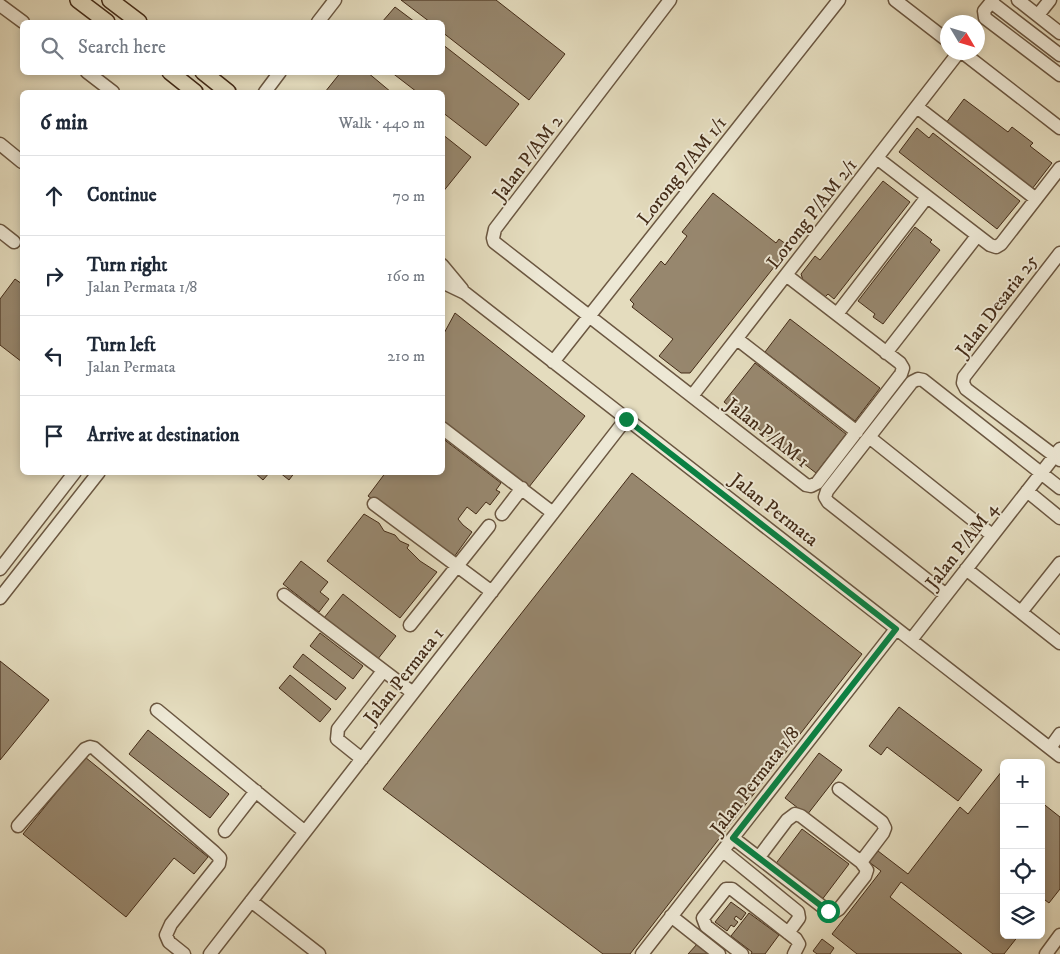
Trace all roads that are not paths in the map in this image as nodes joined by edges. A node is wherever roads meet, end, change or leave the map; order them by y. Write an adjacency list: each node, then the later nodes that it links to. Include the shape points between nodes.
1 (78, 0): 13 (main road)
2 (110, 0): 14 (main road)
3 (335, 0): 15 (street)
4 (670, 0): 47 (street, Jalan P/AM 2, via 493,233 497,245)
5 (839, 0): 47 (street, Lorong P/AM 1/1)
6 (895, 0): 17 (street)
7 (1018, 0): 11 (street)
8 (1050, 0): 11 (street)
9 (992, 1): 18 (street); 25 (street, via 984,11 985,18)
10 (0, 5): 12 (street)
11 (1038, 15): 16 (street)
12 (20, 20)
13 (104, 20)
14 (136, 20)
15 (320, 20)
16 (1060, 32)
17 (940, 35)
18 (1060, 55)
19 (955, 60): 30 (street, Lorong P/AM 2/1)
20 (971, 60): 31 (street)
21 (91, 75): 26 (street)
22 (174, 75): 27 (main road)
23 (207, 75): 28 (main road)
24 (278, 75): 29 (street)
25 (1060, 75)
26 (110, 90)
27 (192, 90)
28 (226, 90)
29 (266, 90)
30 (917, 107): 33 (street, Lorong P/AM 2/1); 37 (street)
31 (1060, 128)
32 (0, 144): 34 (street)
33 (877, 158): 36 (street); 43 (street, Lorong P/AM 2/1)
34 (20, 160)
35 (1060, 168): 37 (street)
36 (928, 197): 39 (street); 46 (street)
37 (1036, 199): 39 (street, via 999,246 993,247)
38 (0, 231): 40 (street)
39 (977, 236): 49 (street)
40 (14, 242)
41 (1060, 252): 56 (street, Jalan Desaria 25, via 964,377 963,383)
42 (445, 269): 45 (street, Jalan Permata)
43 (786, 275): 46 (street); 48 (street, Lorong P/AM 2/1)
44 (445, 283): 45 (street, Jalan Permata)
45 (465, 293): 50 (street, Jalan Permata)
46 (836, 314): 49 (street)
47 (589, 317): 50 (street, Lorong P/AM 1/1); 51 (street, Jalan P/AM 1)
48 (737, 339): 51 (street, Lorong P/AM 2/1); 54 (street)
49 (886, 352): 54 (street, Jalan P/AM 1, via 900,363 903,372)
50 (553, 362): 52 (street, Jalan Permata)
51 (692, 396): 54 (street, Jalan P/AM 1, via 808,486 817,483)
52 (626, 419): 64 (street, Jalan Permata 1); 79 (street, Jalan Permata)
53 (445, 430): 60 (street)
54 (857, 432)
55 (869, 437): 57 (street, via 912,382 921,379); 68 (street); 75 (street, via 827,491 826,500)
56 (1058, 455): 57 (street, Jalan P/AM 4)
57 (1041, 473): 61 (street); 62 (street, Jalan P/AM 4)
58 (73, 475): 71 (street)
59 (97, 475): 76 (street)
60 (522, 488): 64 (street); 65 (street)
61 (1060, 488)
62 (1026, 492): 66 (street); 68 (street, Jalan P/AM 4)
63 (374, 504): 70 (street)
64 (553, 513): 73 (street, Jalan Permata 1)
65 (502, 514)
66 (1060, 518)
67 (489, 526): 70 (street)
68 (992, 535): 72 (street, Jalan P/AM 4)
69 (1060, 563): 77 (street)
70 (458, 567): 73 (street); 78 (street)
71 (0, 569)
72 (966, 569): 75 (street, Jalan P/AM 4); 77 (street)
73 (492, 592): 83 (street, Jalan Permata 1)
74 (284, 595): 82 (street)
75 (946, 595): 80 (street, Jalan P/AM 4)
76 (0, 598)
77 (1021, 612): 81 (street)
78 (410, 625)
79 (896, 629): 80 (street, Jalan Permata); 93 (street, Jalan Permata 1/8)
80 (911, 640): 86 (street, Jalan Permata)
81 (1060, 642)
82 (383, 671): 83 (street); 87 (street, via 338,729 337,739)
83 (413, 693): 87 (street, Jalan Permata 1)
84 (157, 710): 89 (street)
85 (1060, 734): 86 (street)
86 (1057, 753)
87 (362, 759): 92 (street, Jalan Permata 1)
88 (839, 789): 96 (street, via 882,822 885,828)
89 (256, 792): 91 (street); 92 (street)
90 (18, 826): 101 (street, via 85,749 94,748 220,858 219,864 171,924 166,935 169,942)
91 (225, 831)
92 (305, 832): 97 (street, Jalan Permata 1)
93 (733, 838): 94 (street, Jalan Permata 1/8); 95 (street)
94 (722, 851): 98 (street, Jalan Permata 1/8); 99 (street, via 798,912 799,918)
95 (759, 857): 96 (street, via 795,814); 96 (street, via 828,911 834,912 865,876 866,870)
96 (861, 862)
97 (251, 901): 102 (street, Jalan Permata 1); 103 (street)
98 (671, 916): 104 (street, Jalan Permata 1/8); 105 (street)
99 (788, 933): 106 (street, via 732,888 726,889 703,921); 107 (street, via 799,944)
100 (1060, 936): 108 (street)
101 (184, 954)
102 (210, 954)
103 (318, 954)
104 (642, 954)
105 (719, 954)
106 (742, 954)
107 (794, 954)
108 (1046, 954)

